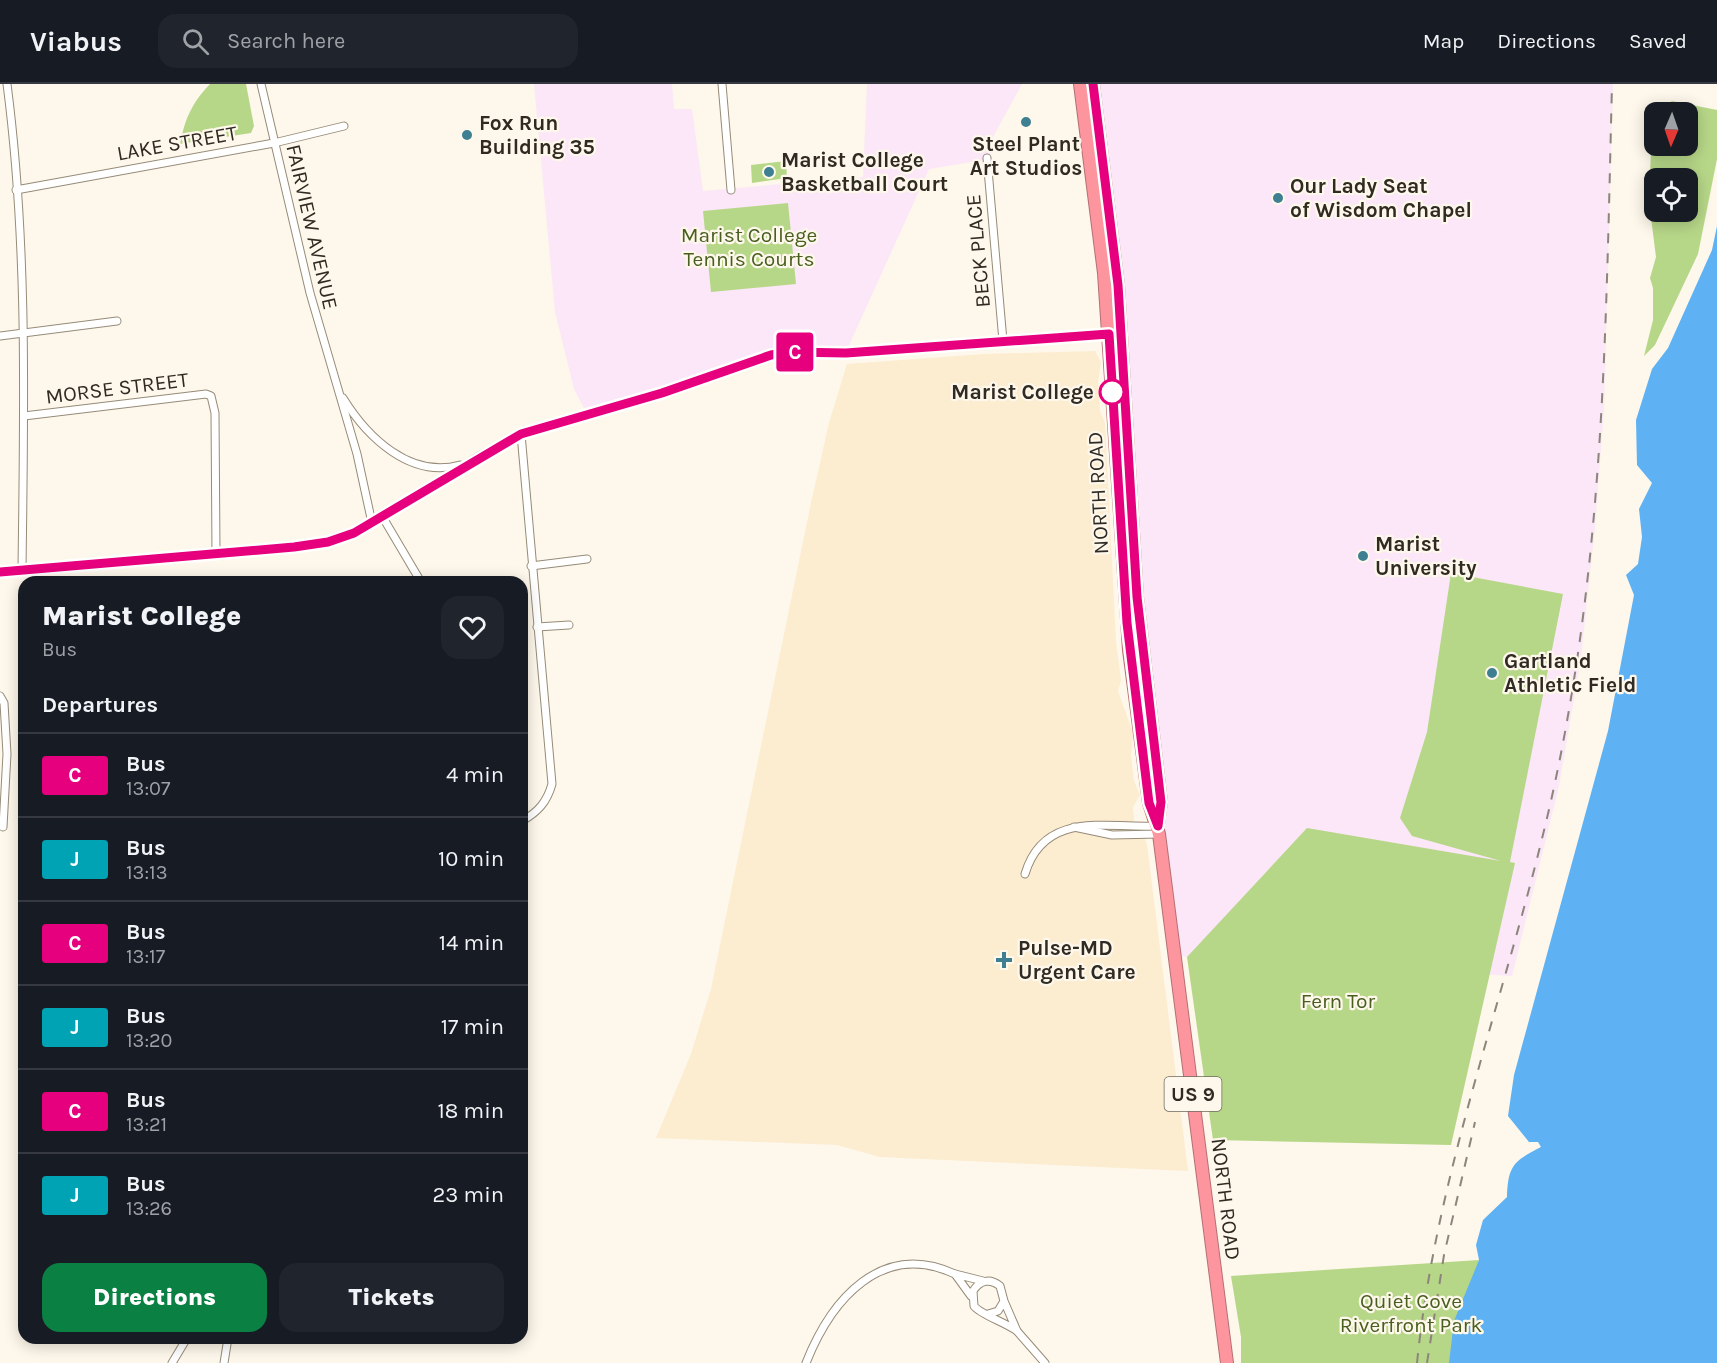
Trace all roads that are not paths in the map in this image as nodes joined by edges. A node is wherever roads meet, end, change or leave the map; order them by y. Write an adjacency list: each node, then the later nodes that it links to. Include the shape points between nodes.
1 (7, 84): 9 (street)
2 (261, 84): 7 (street, FAIRVIEW AVENUE)
3 (722, 84): 10 (street)
4 (1080, 84): 14 (highway, NORTH ROAD / US 9)
5 (1093, 84): 13 (highway, NORTH ROAD / US 9)
6 (344, 126): 7 (street, LAKE STREET)
7 (274, 143): 9 (street, LAKE STREET); 17 (street, FAIRVIEW AVENUE)
8 (987, 158): 16 (street, BECK PLACE)
9 (16, 190): 12 (street)
10 (731, 190)
11 (117, 321): 12 (street)
12 (25, 333): 15 (street); 18 (street)
13 (1122, 333): 14 (street); 34 (highway, NORTH ROAD / US 9, via 1137,597 1161,802)
14 (1109, 334): 16 (street); 34 (highway, NORTH ROAD / US 9, via 1128,636 1149,803)
15 (0, 336)
16 (1003, 341): 19 (street, via 839,354 780,353)
17 (333, 377): 20 (street, FAIRVIEW AVENUE, via 349,408 379,443 397,455 441,468); 22 (street, FAIRVIEW AVENUE, via 357,454)
18 (24, 416): 23 (street, MORSE STREET, via 206,394 215,413); 26 (street)
19 (521, 434): 20 (street); 25 (street)
20 (474, 459): 21 (street)
21 (382, 516): 22 (street); 28 (street)
22 (372, 523): 23 (street, via 328,542)
23 (216, 553): 26 (street)
24 (587, 559): 25 (street)
25 (531, 566): 30 (street)
26 (22, 569): 27 (street)
27 (0, 572)
28 (418, 576)
29 (569, 625): 30 (street)
30 (537, 627): 32 (street, via 552,784 548,798)
31 (1, 701): 33 (street, via 6,754)
32 (528, 817)
33 (3, 827)
34 (1158, 830): 35 (street, via 1074,827 1041,844); 48 (highway, NORTH ROAD / US 9)
35 (1024, 874)
36 (955, 1274): 37 (street); 38 (street); 46 (street, via 929,1266 881,1269 866,1278 833,1313)
37 (985, 1281): 38 (street, via 976,1286); 39 (street, via 1000,1286)
38 (971, 1296): 40 (street, via 974,1306)
39 (1004, 1301): 40 (street, via 998,1311); 41 (street)
40 (987, 1314): 41 (street)
41 (1017, 1331): 47 (street)
42 (183, 1344): 44 (street)
43 (227, 1344): 45 (street)
44 (172, 1363)
45 (224, 1363)
46 (806, 1363)
47 (1045, 1363)
48 (1227, 1363)

